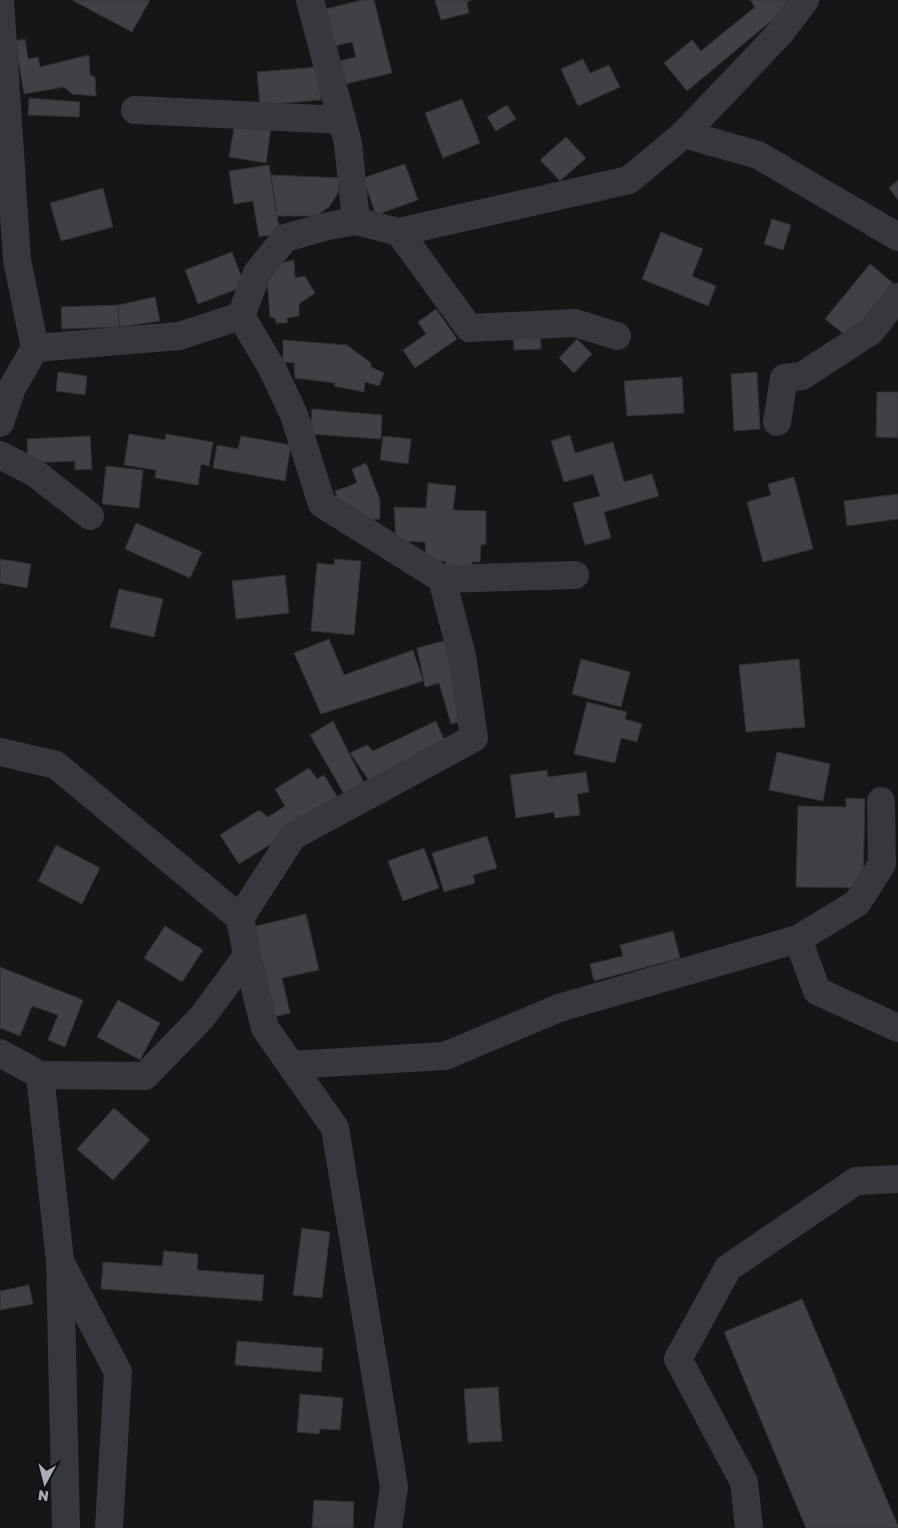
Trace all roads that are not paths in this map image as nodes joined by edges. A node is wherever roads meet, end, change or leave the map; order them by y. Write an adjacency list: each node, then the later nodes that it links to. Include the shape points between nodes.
1 (0, 0): 13 (street, via 17,260)
2 (310, 0): 5 (street)
3 (805, 0): 6 (street, via 780,33)
4 (136, 110): 5 (street)
5 (342, 120): 7 (street, via 348,143)
6 (684, 134): 8 (street, via 629,180); 9 (street, via 758,155)
7 (356, 221): 8 (street); 11 (street, via 285,238 257,273)
8 (399, 232): 12 (street, via 470,328 575,323)
9 (898, 237)
10 (898, 297): 14 (street, via 871,331 802,376 784,378)
11 (241, 316): 13 (street, via 179,336); 19 (street, via 273,370 294,415 322,504)
12 (616, 336)
13 (35, 348): 15 (street, via 12,388)
14 (777, 422)
15 (0, 423)
16 (0, 456): 17 (street, via 35,474)
17 (90, 516)
18 (575, 576): 19 (street)
19 (442, 579): 22 (street, via 462,656 474,738 294,836)
20 (0, 752): 22 (street, via 56,765)
21 (880, 801): 23 (street, via 882,864 857,903)
22 (240, 918): 24 (street)
23 (798, 939): 25 (street, via 818,991); 27 (street, via 559,1008 445,1056)
24 (246, 956): 27 (street, via 265,1028); 28 (street, via 202,1017 145,1076)
25 (898, 1028)
26 (0, 1053): 28 (street)
27 (291, 1065): 33 (street, via 335,1128 394,1487)
28 (40, 1075): 30 (street)
29 (898, 1179): 34 (street, via 856,1181 728,1268 678,1359 744,1482)
30 (60, 1261): 31 (street); 32 (street, via 118,1372)
31 (66, 1528)
32 (109, 1528)
33 (388, 1528)
34 (749, 1528)

